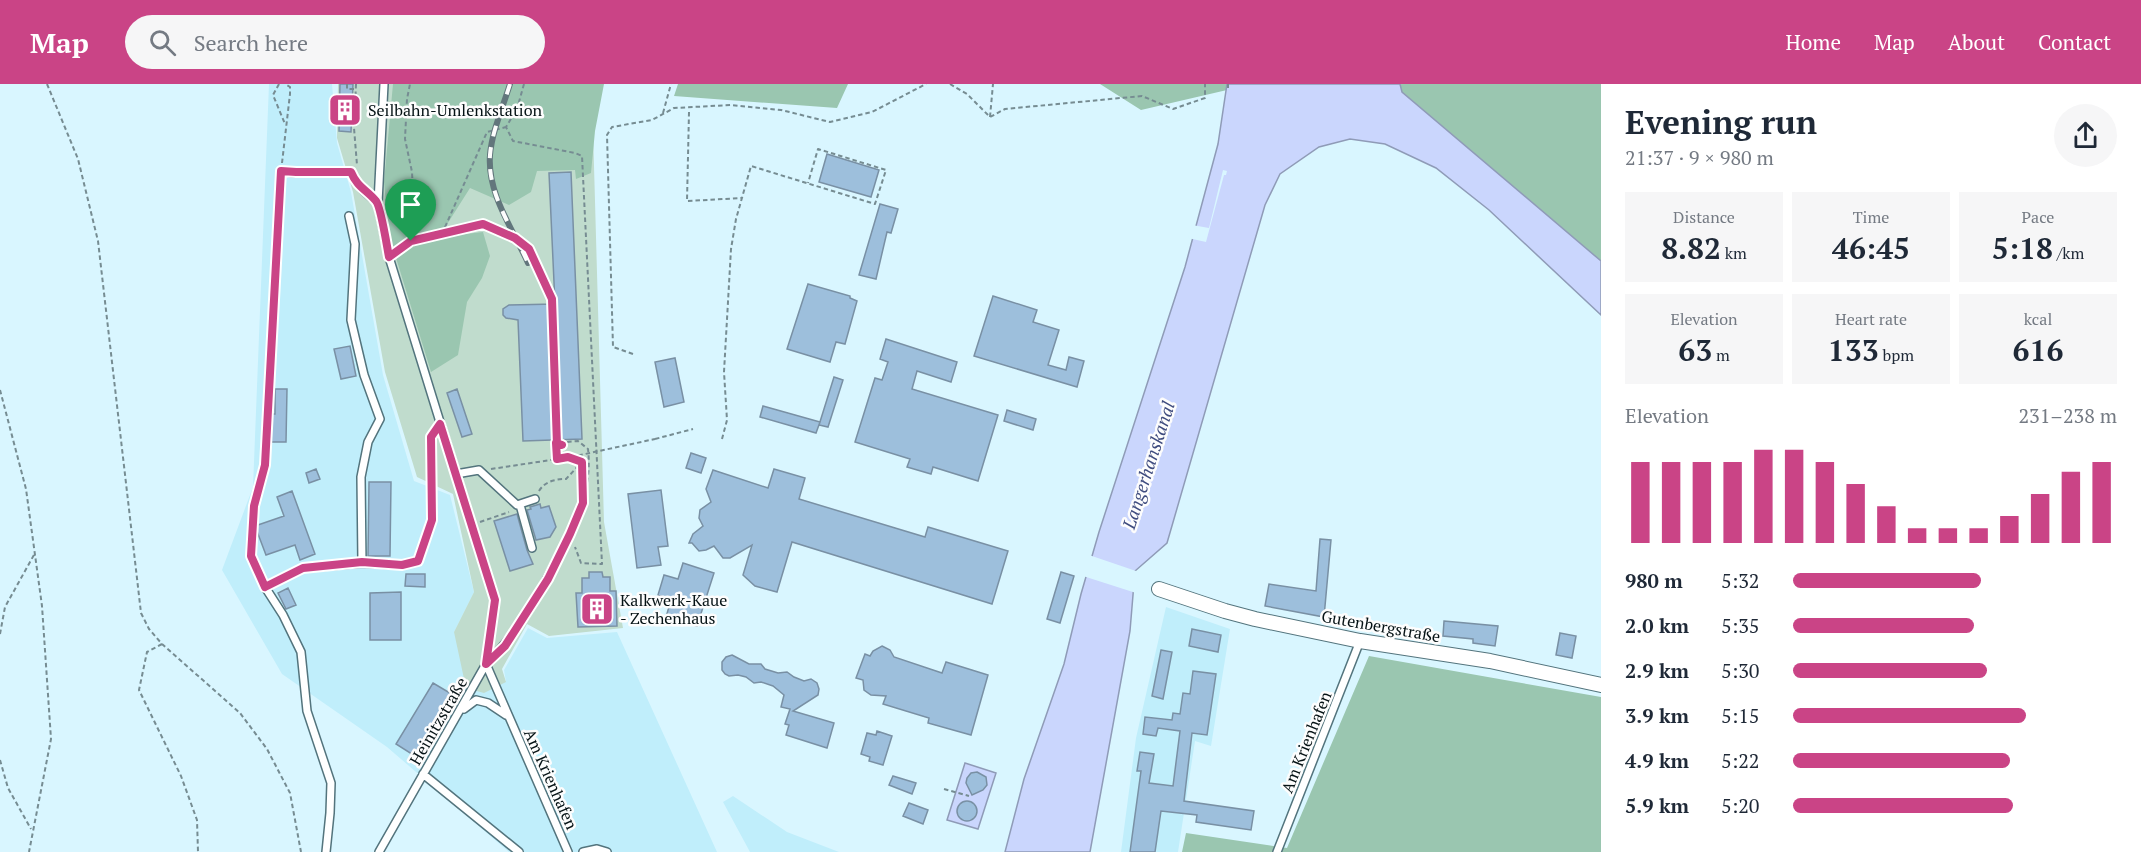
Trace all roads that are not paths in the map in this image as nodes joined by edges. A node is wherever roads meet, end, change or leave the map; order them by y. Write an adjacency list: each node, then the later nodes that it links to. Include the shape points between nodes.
1 (384, 84): 3 (lane, Heinitzstraße)
2 (281, 171): 3 (lane, via 351,172 362,189)
3 (378, 202): 5 (lane, Heinitzstraße, via 389,257)
4 (349, 216): 11 (lane, via 355,244 351,320 363,375 380,419 368,442 362,477)
5 (440, 424): 6 (lane, Heinitzstraße); 11 (lane, via 431,437 432,520 418,561 402,565)
6 (456, 474): 8 (lane, via 479,470); 14 (lane, Heinitzstraße, via 495,600)
7 (535, 499): 8 (lane)
8 (519, 505): 10 (lane)
9 (570, 534): 14 (lane, via 548,579 505,646)
10 (532, 548)
11 (362, 562): 19 (lane, via 303,568 265,587 301,652 307,711 331,783)
12 (1159, 589): 13 (street, Gutenbergstraße, via 1234,614)
13 (1360, 641): 15 (street, Gutenbergstraße, via 1490,661); 25 (lane, Am Krienhafen)
14 (486, 664): 16 (lane, Heinitzstraße); 17 (lane, Am Krienhafen)
15 (1601, 685)
16 (461, 710): 17 (lane, Am Krienhafen, via 476,700); 18 (lane, Heinitzstraße)
17 (509, 717): 22 (lane, Am Krienhafen)
18 (423, 774): 20 (lane, Heinitzstraße); 21 (lane)
19 (326, 852)
20 (379, 852)
21 (519, 852)
22 (568, 852)
23 (584, 852): 24 (lane)
24 (607, 852)
25 (1277, 852)

